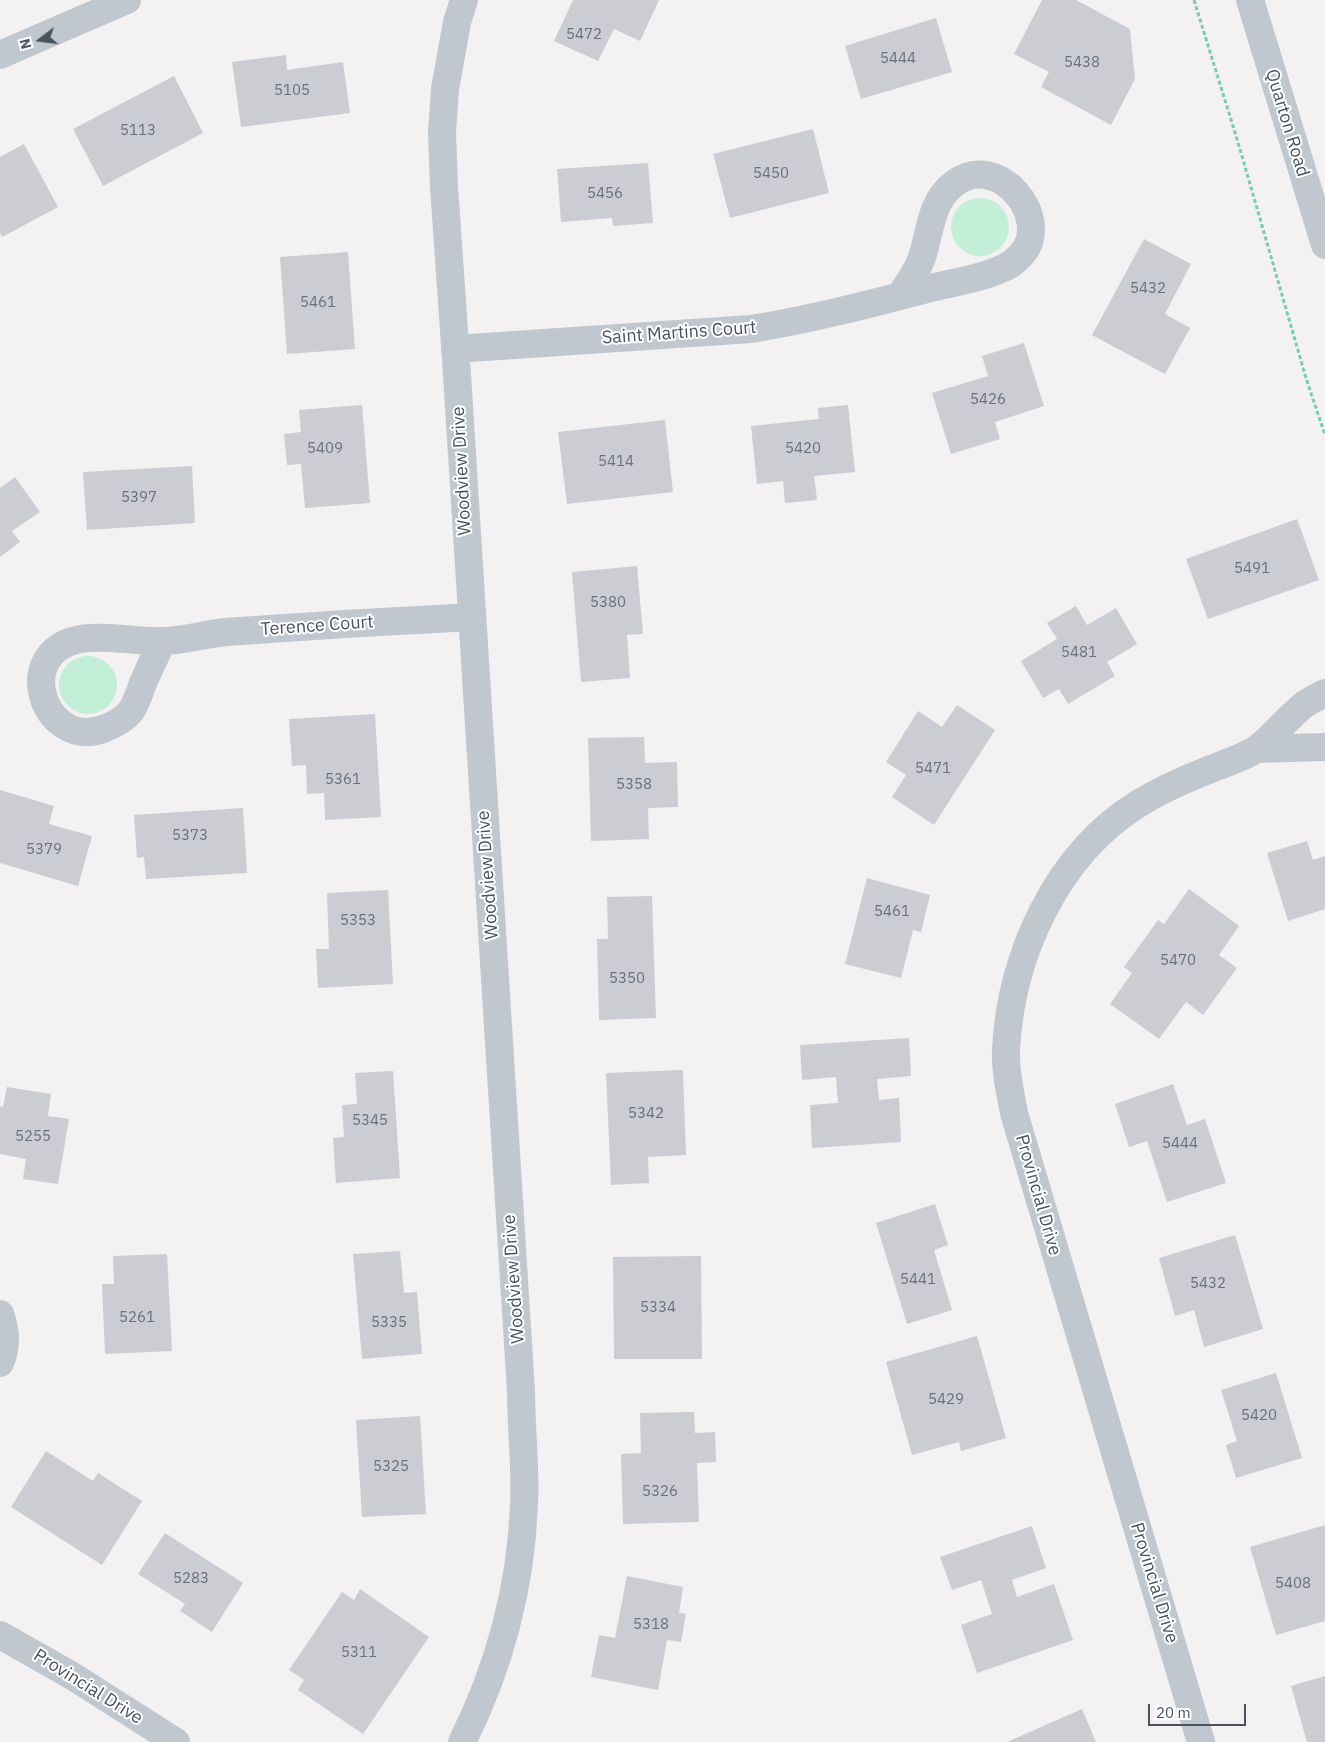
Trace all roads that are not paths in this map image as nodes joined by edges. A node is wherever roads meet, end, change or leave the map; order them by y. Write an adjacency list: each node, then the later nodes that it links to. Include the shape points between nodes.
1 (127, 0): 4 (street)
2 (464, 0): 7 (street, Woodview Drive, via 450,56 442,132)
3 (1250, 0): 5 (street, Quarton Road)
4 (0, 55)
5 (1325, 245)
6 (900, 296): 6 (street, Saint Martins Court, via 990,273 1012,264 1029,240 1030,221 1021,198 1012,186 998,178 981,175 968,176 945,191 937,203 920,262); 7 (street, Saint Martins Court, via 799,321 751,329)
7 (455, 349): 8 (street, Woodview Drive)
8 (472, 617): 9 (street, Terence Court, via 231,632); 17 (street, Woodview Drive, via 521,1392 524,1504 521,1553 510,1613 493,1669)
9 (162, 642): 9 (street, Terence Court, via 94,637 63,644 48,658 43,668 43,693 52,714 70,730 83,733 117,724 131,711)
10 (1325, 693): 12 (street, Provincial Drive, via 1305,704)
11 (1325, 747): 12 (street, Provincial Drive)
12 (1257, 749): 18 (street, Provincial Drive, via 1136,805 1085,849 1050,897 1023,960 1013,992 1006,1050 1014,1113)
13 (0, 1314): 14 (street, via 5,1332 5,1352)
14 (0, 1363)
15 (0, 1635): 16 (street, Provincial Drive, via 74,1677)
16 (176, 1742)
17 (462, 1742)
18 (1201, 1742)

